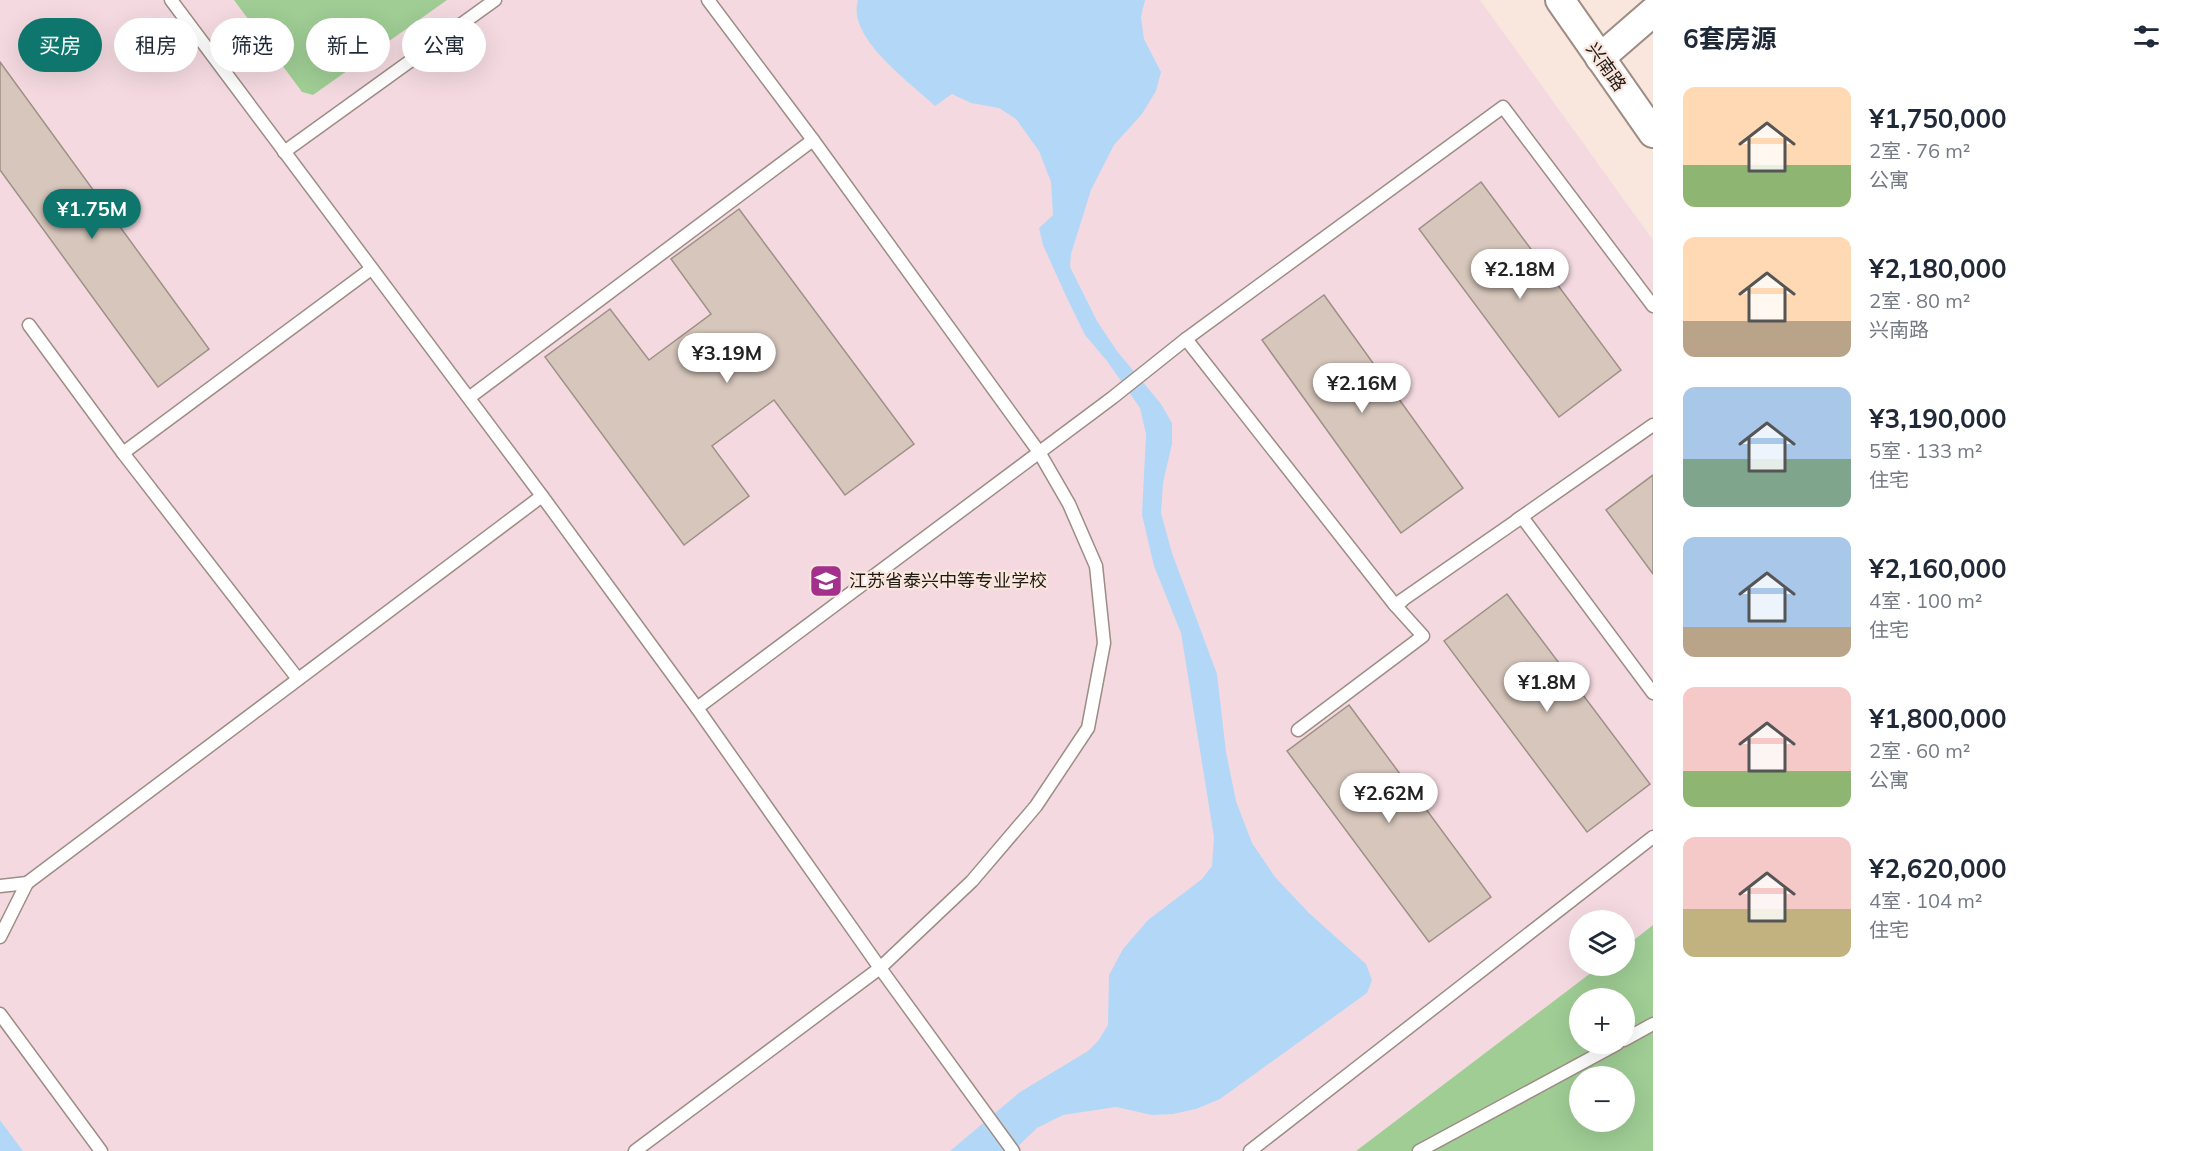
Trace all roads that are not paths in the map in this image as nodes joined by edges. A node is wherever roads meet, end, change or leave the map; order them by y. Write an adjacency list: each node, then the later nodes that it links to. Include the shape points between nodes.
1 (171, 0): 9 (lane)
2 (495, 0): 9 (lane)
3 (708, 0): 8 (lane)
4 (1560, 0): 6 (street, 兴南路)
5 (1653, 12): 6 (street)
6 (1600, 58): 7 (street, 兴南路)
7 (1653, 133)
8 (813, 140): 14 (lane); 16 (lane)
9 (284, 152): 10 (lane)
10 (371, 269): 14 (lane); 17 (lane)
11 (1653, 306): 13 (lane, via 1503,107)
12 (29, 325): 17 (lane)
13 (1186, 339): 16 (lane); 19 (lane)
14 (470, 397): 18 (lane)
15 (1653, 425): 19 (lane)
16 (1039, 452): 22 (lane); 28 (lane, via 1069,504 1096,566 1104,643 1088,728 1036,806 972,881)
17 (123, 453): 20 (lane)
18 (542, 496): 20 (lane); 22 (lane)
19 (1395, 605): 21 (lane, via 1522,517); 23 (lane, via 1423,636)
20 (298, 679): 25 (lane)
21 (1653, 693)
22 (697, 708): 28 (lane)
23 (1298, 730)
24 (1653, 837): 36 (lane)
25 (27, 883): 26 (lane); 27 (lane)
26 (0, 886)
27 (0, 937)
28 (880, 968): 34 (lane); 35 (lane)
29 (0, 1014): 33 (lane)
30 (1653, 1024): 31 (lane)
31 (1635, 1034)
32 (1598, 1054): 37 (lane)
33 (101, 1151)
34 (635, 1151)
35 (1013, 1151)
36 (1250, 1151)
37 (1419, 1151)

